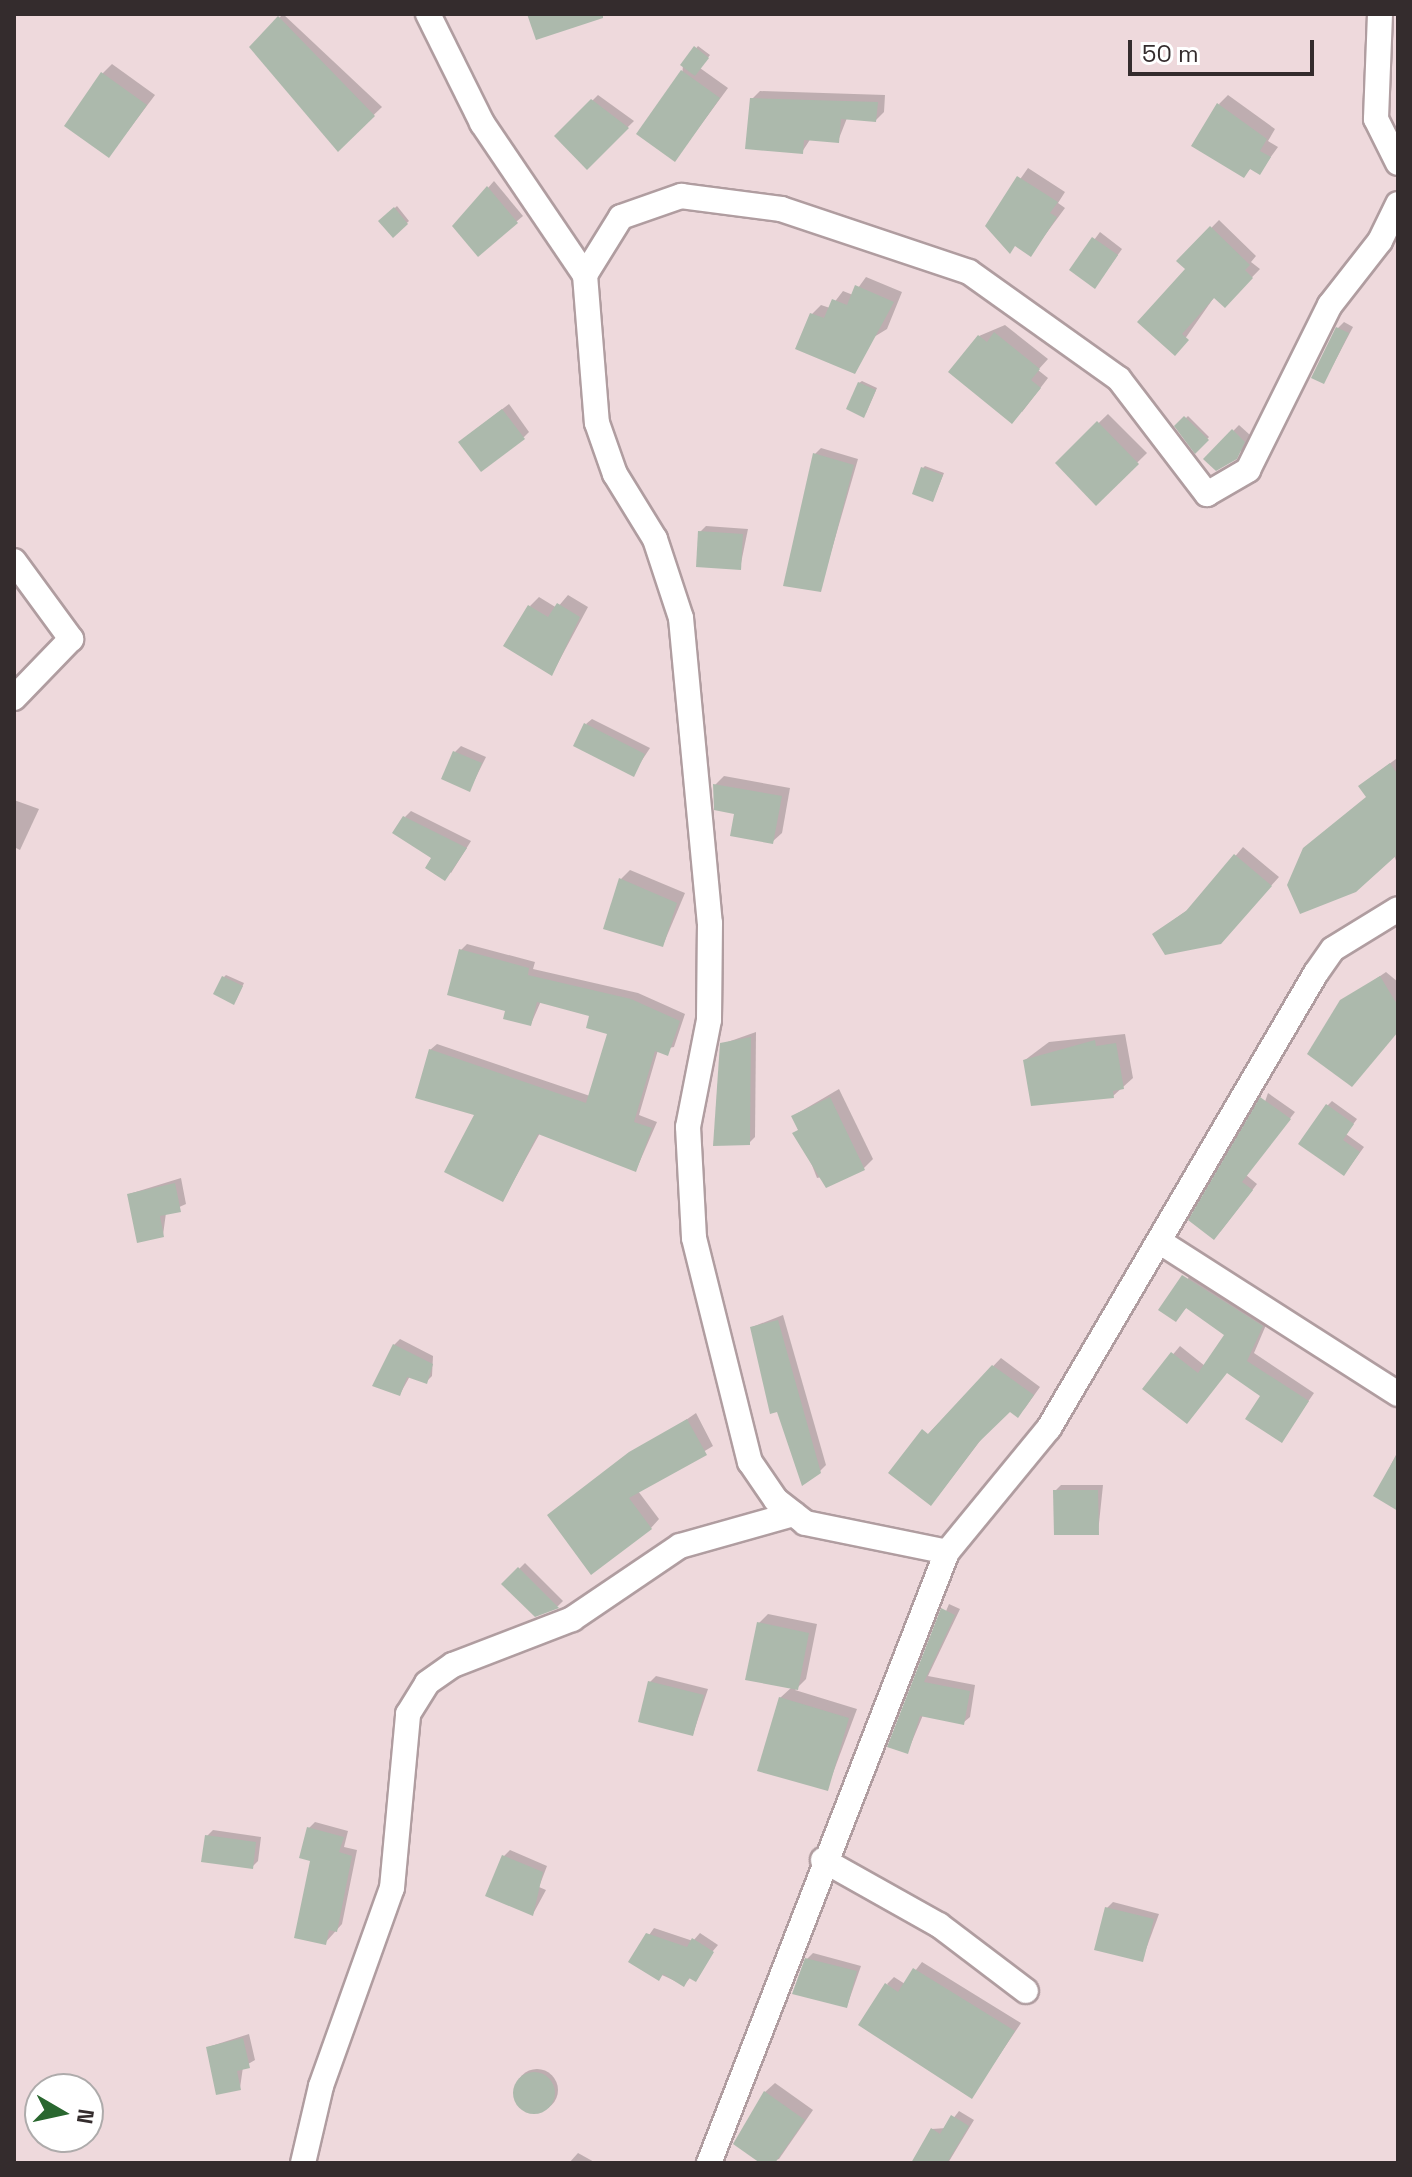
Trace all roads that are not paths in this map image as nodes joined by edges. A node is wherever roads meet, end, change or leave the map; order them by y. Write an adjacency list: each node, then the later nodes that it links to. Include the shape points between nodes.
1 (428, 14): 5 (street, via 482,123)
2 (1380, 14): 3 (street, via 1376,119)
3 (1398, 163)
4 (1398, 204): 5 (street, via 1380,241 1330,305 1248,470 1207,494 1119,379 969,272 781,209 681,196 621,217)
5 (585, 275): 11 (street, via 597,423 615,474 655,539 681,618 710,923 709,1020 688,1127 694,1238 750,1462)
6 (14, 561): 7 (street, via 71,639)
7 (14, 698)
8 (1398, 909): 9 (street, via 1333,949 1316,973)
9 (1162, 1243): 10 (street); 12 (street, via 1049,1428)
10 (1398, 1394)
11 (794, 1514): 12 (street, via 805,1523); 15 (street, via 680,1546 572,1619 453,1665 427,1683 408,1714 392,1888 321,2086)
12 (947, 1552): 13 (street)
13 (823, 1860): 14 (street, via 939,1925); 16 (street)
14 (1026, 1991)
15 (303, 2163)
16 (709, 2163)

